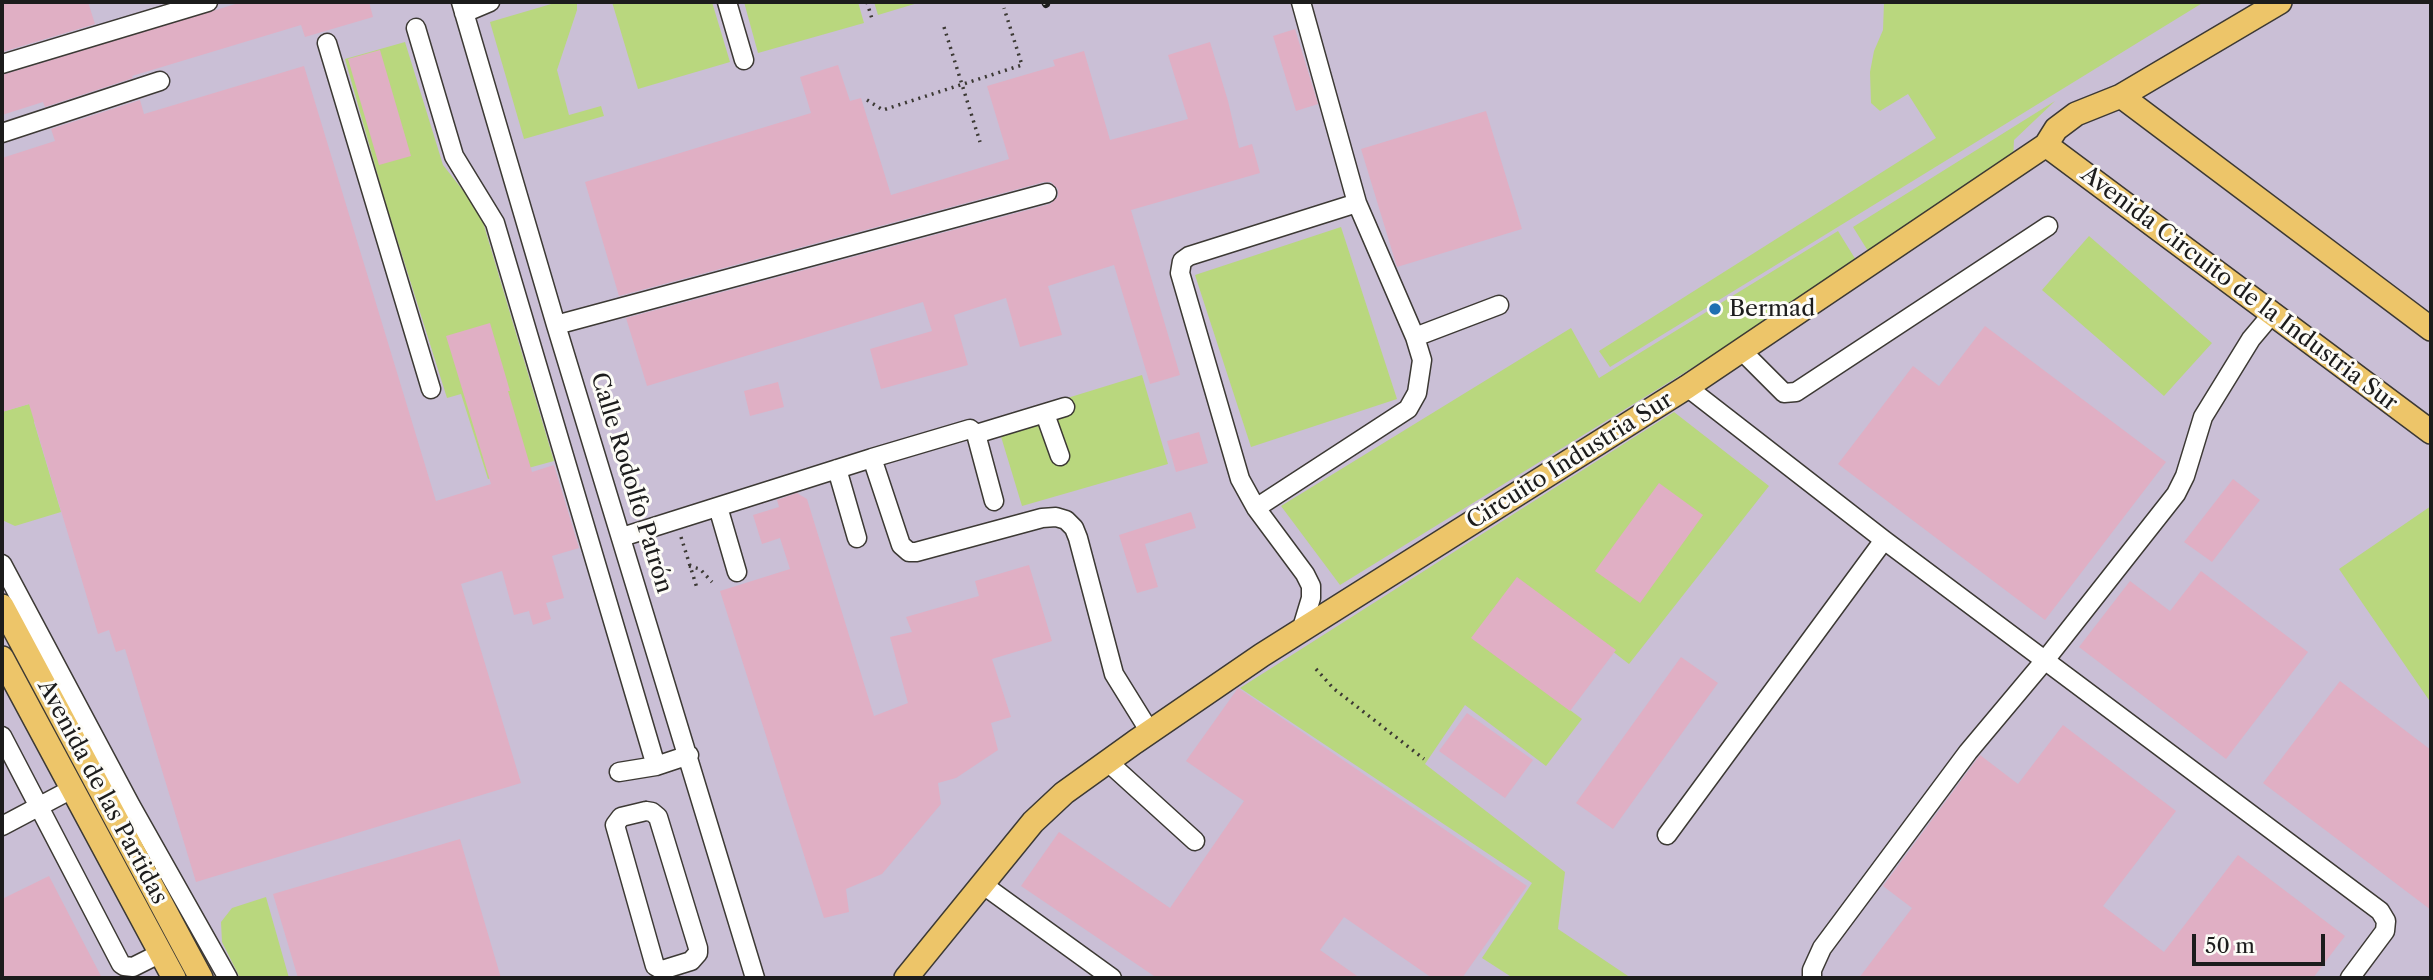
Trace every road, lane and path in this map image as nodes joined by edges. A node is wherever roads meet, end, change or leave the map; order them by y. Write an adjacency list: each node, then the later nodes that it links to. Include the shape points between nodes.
1 (208, 2): 14 (street)
2 (490, 2): 7 (street)
3 (727, 2): 13 (street)
4 (867, 2): 9 (path)
5 (1301, 2): 23 (street)
6 (2271, 4): 17 (main road, Circuito Industria Sur)
7 (463, 7): 27 (street, Calle Rodolfo Patrón)
8 (1004, 8): 16 (path, via 1022,65)
9 (872, 19)
10 (944, 27): 16 (path)
11 (416, 28): 62 (street, via 454,156 495,223)
12 (327, 43): 32 (street)
13 (744, 60)
14 (2, 64)
15 (160, 81): 19 (street)
16 (962, 84): 18 (path, via 883,110); 20 (path)
17 (2121, 96): 21 (main road, Circuito Industria Sur, via 2076,114 2056,129); 28 (main road)
18 (867, 100)
19 (2, 133)
20 (980, 142)
21 (2046, 145): 26 (main road, Avenida Circuito de la Industria Sur); 30 (main road, Circuito Industria Sur)
22 (1046, 193): 27 (street)
23 (1357, 203): 29 (street); 42 (street, via 1182,261 1180,273 1240,479)
24 (2048, 226): 30 (street, via 1796,392 1784,393)
25 (1499, 305): 29 (street)
26 (2272, 314): 35 (main road, Avenida Circuito de la Industria Sur); 55 (street, via 2203,417 2176,494)
27 (556, 325): 44 (street, Calle Rodolfo Patrón)
28 (2431, 329)
29 (1415, 337): 42 (street, via 1421,374 1408,409)
30 (1741, 350): 31 (main road, Circuito Industria Sur)
31 (1687, 387): 46 (street); 53 (main road, Circuito Industria Sur)
32 (431, 389)
33 (1065, 407): 34 (street)
34 (1045, 414): 36 (street); 37 (street)
35 (2431, 432)
36 (976, 434): 38 (street, via 967,429); 40 (street)
37 (1060, 456)
38 (872, 458): 39 (street); 57 (street, via 901,545 909,552 1042,518 1066,520 1079,538 1114,674)
39 (837, 469): 41 (street); 45 (street)
40 (994, 501)
41 (718, 507): 43 (street); 49 (street)
42 (1256, 508): 53 (street, via 1311,586)
43 (676, 520): 44 (street); 48 (path)
44 (622, 537): 59 (street, Calle Rodolfo Patrón)
45 (857, 538)
46 (1884, 540): 55 (street); 67 (street)
47 (2, 564): 74 (street)
48 (689, 565): 50 (path); 51 (path)
49 (737, 572)
50 (712, 582)
51 (697, 588)
52 (2, 606): 73 (main road, Avenida de las Partidas)
53 (1301, 631): 57 (main road, Circuito Industria Sur)
54 (2, 658): 64 (main road, Avenida de las Partidas)
55 (2046, 659): 78 (street, via 1968,752 1822,948); 79 (street, via 2380,911 2385,931)
56 (1316, 669): 60 (path, via 1333,688)
57 (1150, 732): 61 (main road, Circuito Industria Sur)
58 (2, 736): 65 (street)
59 (689, 755): 62 (street); 75 (street, Calle Rodolfo Patrón)
60 (1424, 759)
61 (1108, 762): 68 (street); 69 (main road, Circuito Industria Sur, via 1033,822)
62 (656, 766): 63 (street)
63 (619, 772)
64 (72, 789): 65 (street); 70 (main road, Avenida de las Partidas)
65 (39, 807): 66 (street); 70 (street, via 121,964 133,967)
66 (2, 826)
67 (1667, 835)
68 (1195, 841)
69 (982, 884): 76 (main road, Circuito Industria Sur); 77 (street)
70 (161, 953): 72 (main road, Avenida de las Partidas)
71 (672, 973): 71 (street, via 691,961 698,948 658,817 646,811 631,814 617,821 616,831 656,966)
72 (174, 978)
73 (201, 978)
74 (228, 978)
75 (755, 978)
76 (906, 978)
77 (1112, 978)
78 (1812, 978)
79 (2350, 978)

